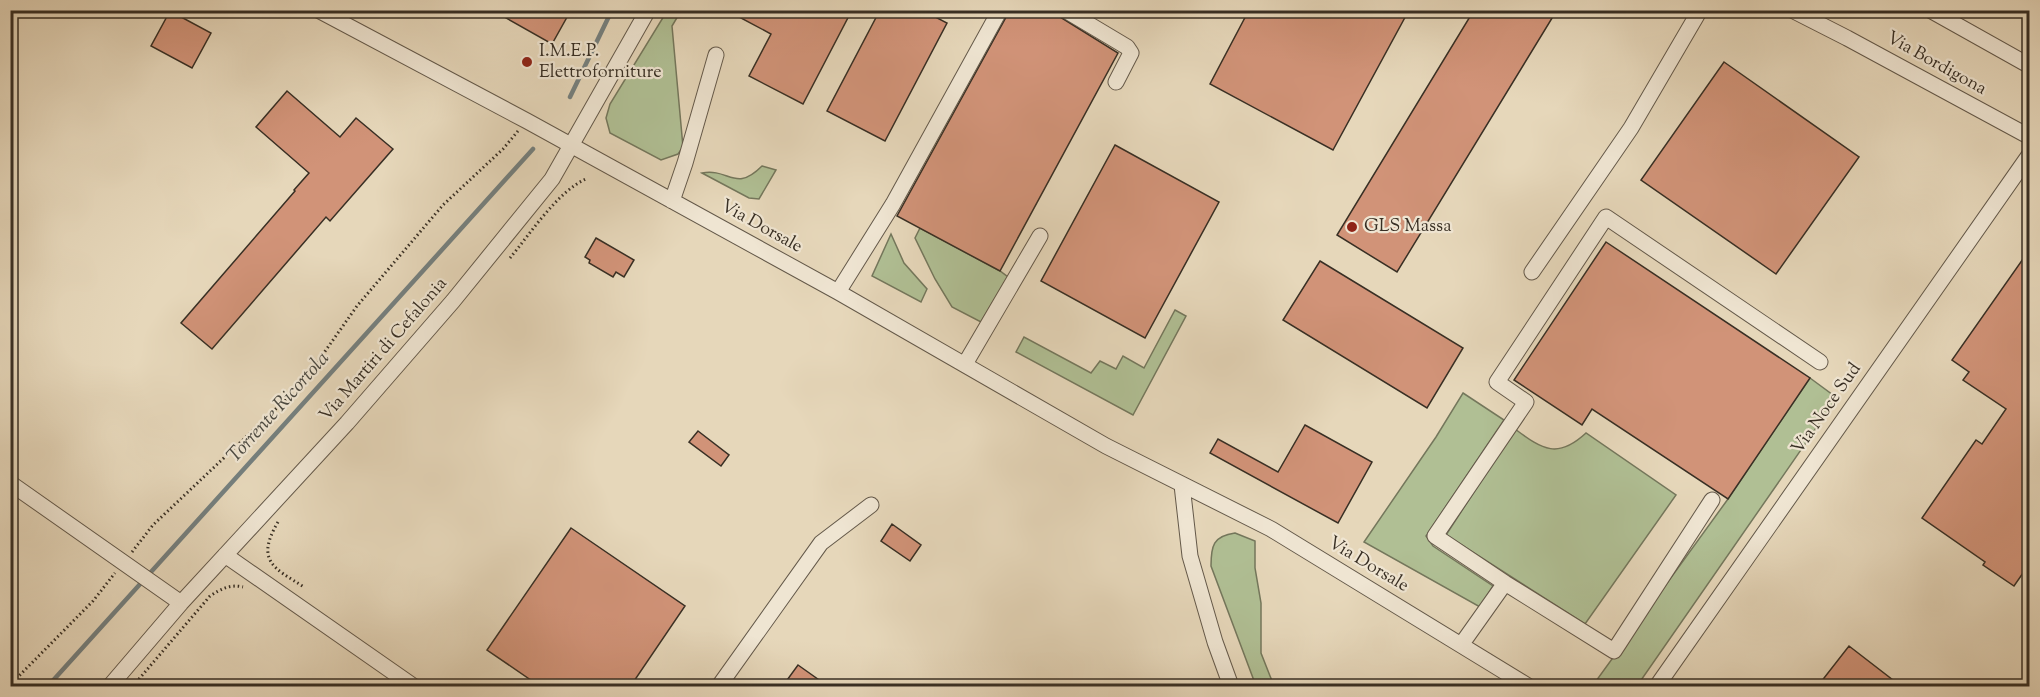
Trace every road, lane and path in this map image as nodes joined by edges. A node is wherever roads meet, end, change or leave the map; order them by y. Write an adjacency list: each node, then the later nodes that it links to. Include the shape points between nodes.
1 (318, 10): 11 (street, Via Dorsale)
2 (648, 10): 13 (street, Via Martiri di Cefalonia)
3 (1000, 10): 20 (street, via 893,204)
4 (1065, 10): 10 (street, via 1127,47 1131,53)
5 (1700, 10): 19 (street, via 1631,128)
6 (1792, 10): 12 (street, Via Bordigona)
7 (1930, 10): 9 (street)
8 (716, 55): 16 (street)
9 (2030, 66)
10 (1116, 82)
11 (527, 121): 13 (street, Via Dorsale); 29 (path, via 443,205 357,306 303,384 153,525)
12 (2030, 137)
13 (571, 146): 16 (street, Via Dorsale); 28 (street, Via Martiri di Cefalonia, via 552,179 453,301)
14 (2030, 154): 43 (street, Via Noce Sud)
15 (586, 178): 18 (path, via 562,195)
16 (672, 201): 20 (street, Via Dorsale)
17 (1040, 236): 22 (street)
18 (504, 264)
19 (1532, 272)
20 (838, 292): 22 (street, Via Dorsale)
21 (1820, 362): 30 (street, via 1606,217 1497,382 1526,402 1435,536)
22 (965, 364): 24 (street, Via Dorsale)
23 (10, 483): 29 (street)
24 (1182, 485): 35 (street, Via Dorsale, via 1271,529); 41 (street, via 1190,556)
25 (1712, 500): 30 (street, via 1614,651)
26 (871, 506): 40 (street, via 821,543)
27 (285, 515): 31 (path, via 271,536 268,554 272,567)
28 (225, 555): 34 (street, Via Martiri di Cefalonia); 39 (street)
29 (128, 565): 34 (street); 36 (path)
30 (1505, 583): 35 (street)
31 (304, 587)
32 (245, 588): 38 (path, via 235,585 210,596)
33 (250, 591): 38 (path, via 231,586 206,599)
34 (181, 603): 37 (street, Via Martiri di Cefalonia)
35 (1461, 645): 42 (street, Via Dorsale)
36 (10, 685)
37 (110, 687)
38 (132, 687)
39 (413, 687)
40 (719, 687)
41 (1231, 687)
42 (1528, 687)
43 (1657, 687)

